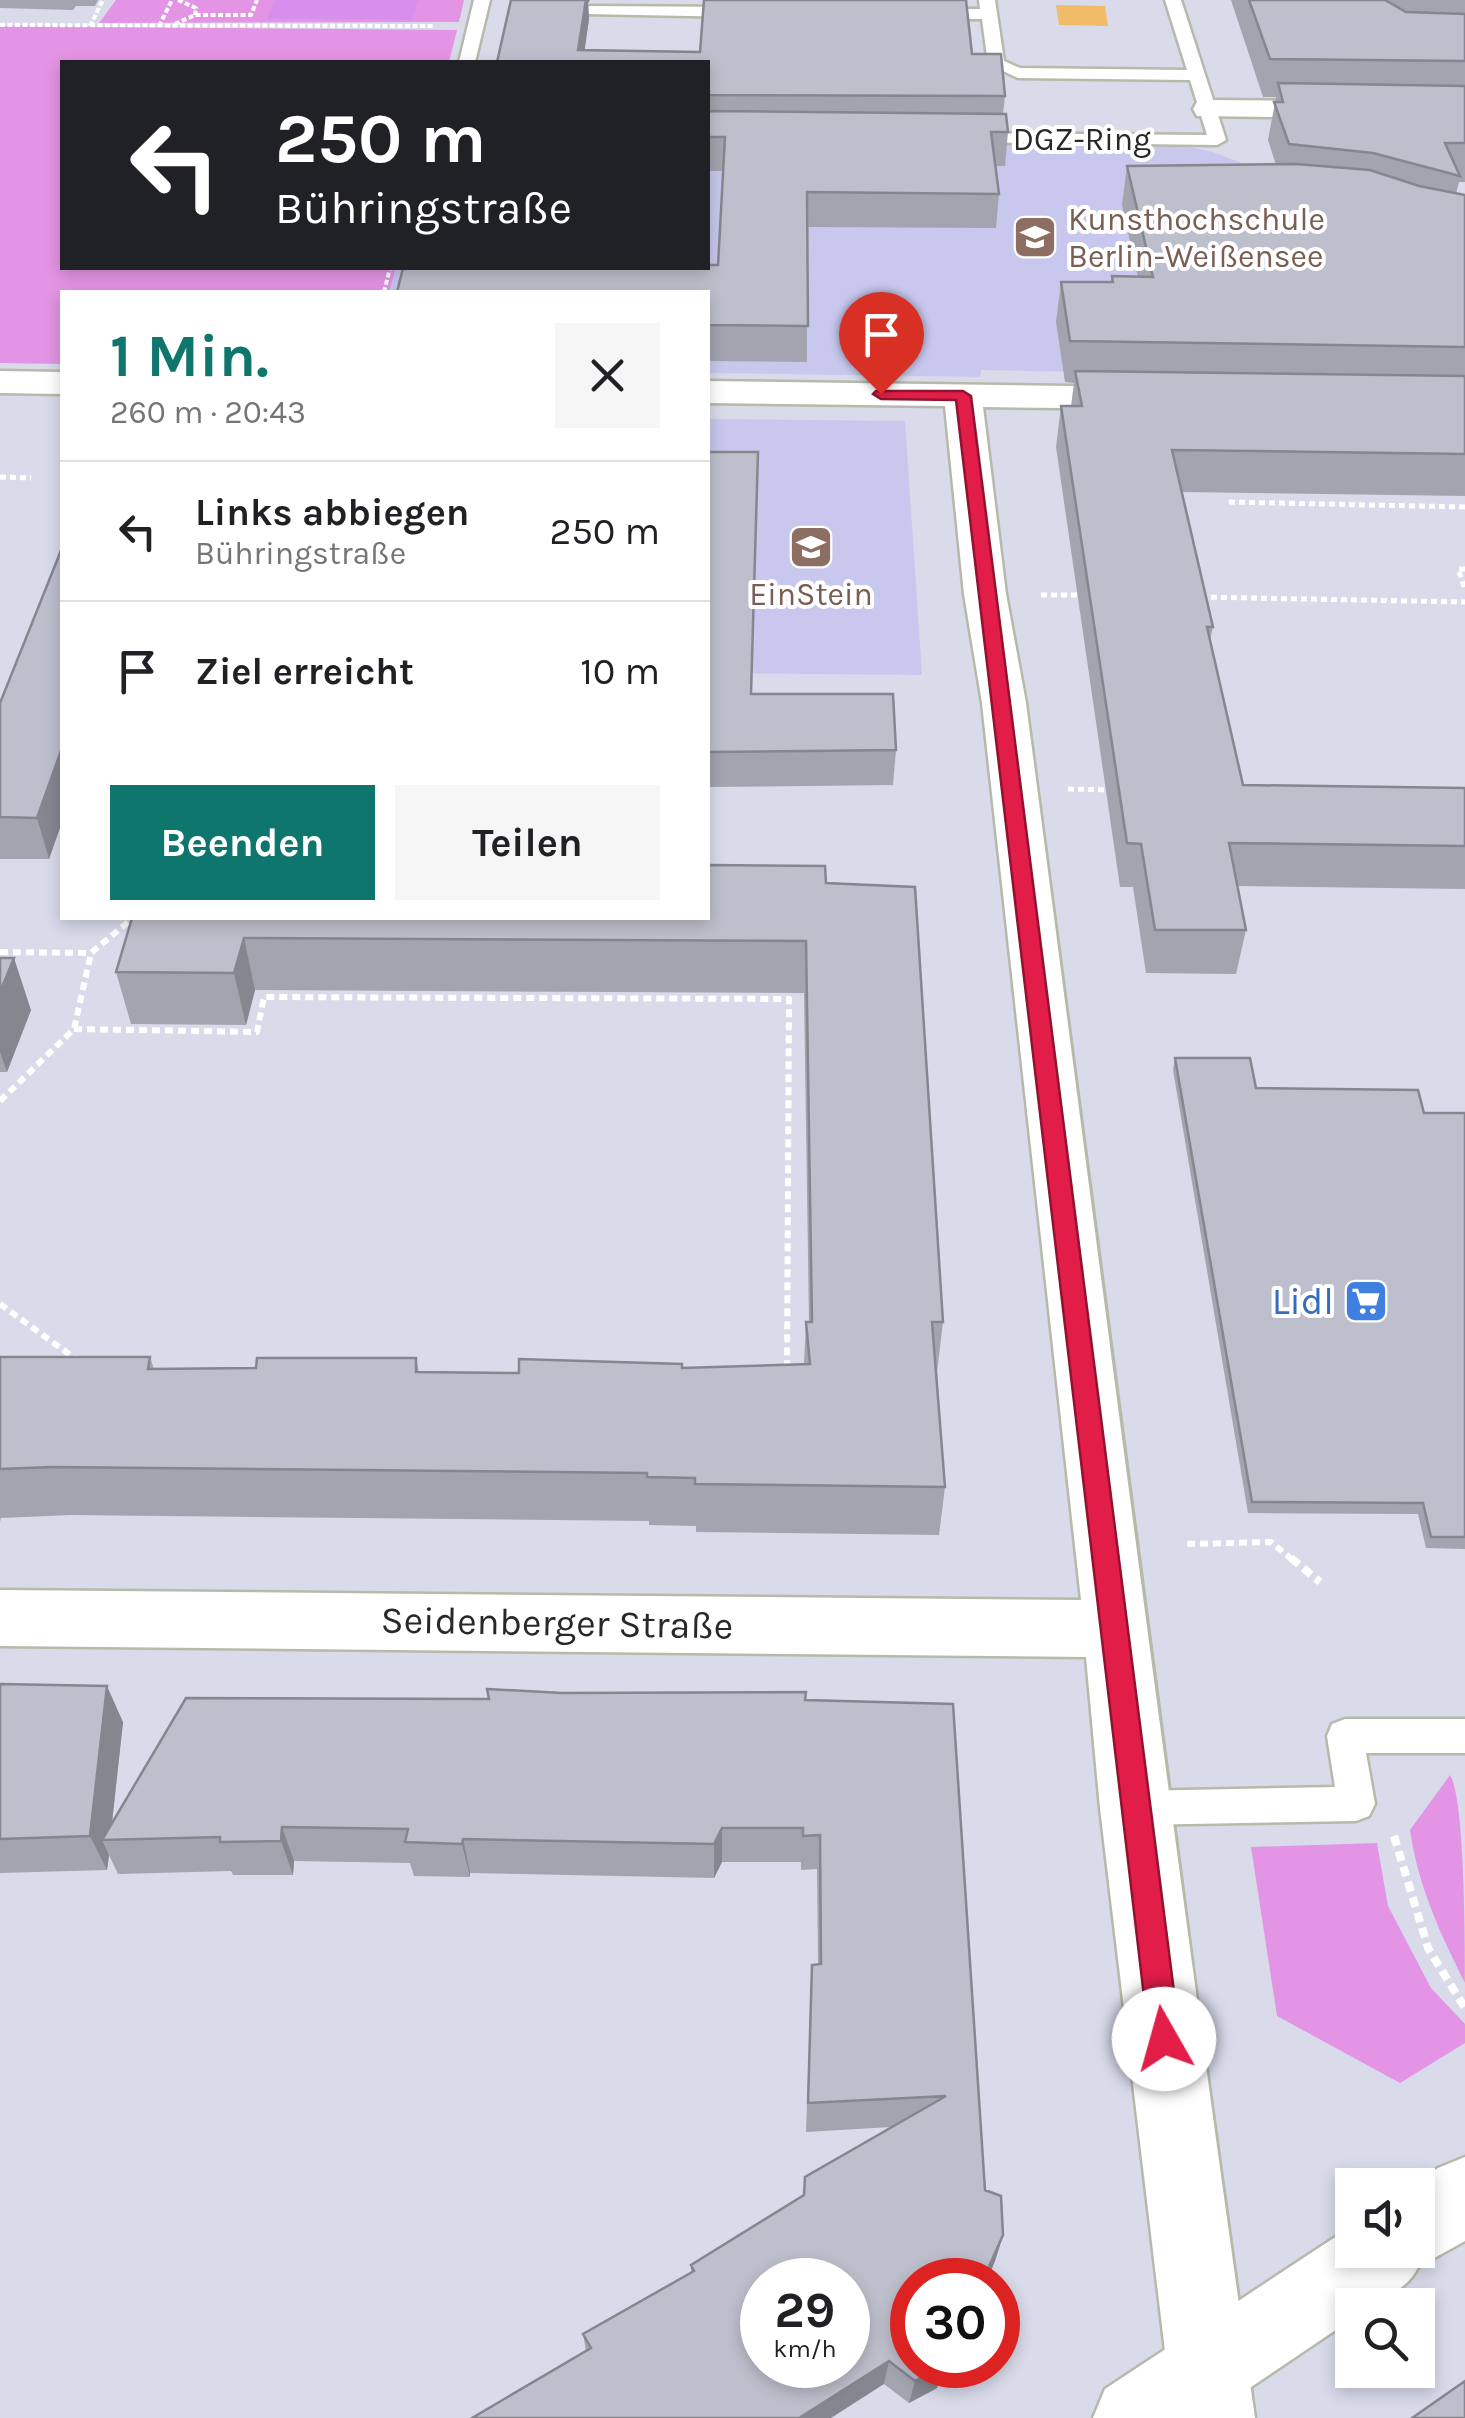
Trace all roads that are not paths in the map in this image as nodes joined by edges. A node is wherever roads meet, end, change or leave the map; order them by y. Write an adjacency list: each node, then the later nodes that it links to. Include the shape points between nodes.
1 (1173, 0): 8 (lane)
2 (989, 7): 6 (lane); 8 (lane, via 996,64 1018,73)
3 (590, 11): 5 (lane)
4 (484, 12): 7 (lane)
5 (754, 12)
6 (912, 14)
7 (469, 60)
8 (1197, 74): 9 (lane)
9 (1208, 108): 10 (street); 11 (lane, DGZ-Ring, via 1223,145)
10 (1465, 112)
11 (947, 138)
12 (0, 382): 13 (street)
13 (60, 383)
14 (710, 392): 15 (street)
15 (963, 396): 16 (street); 18 (street)
16 (1183, 399)
17 (0, 1618): 18 (street, Seidenberger Straße)
18 (1113, 1628): 20 (street)
19 (1465, 1736): 20 (lane, via 1345,1736 1356,1804)
20 (1134, 1808): 24 (street)
21 (1465, 2195): 22 (street)
22 (1435, 2216)
23 (1364, 2268): 24 (street)
24 (1211, 2395): 25 (street)
25 (1134, 2418)

